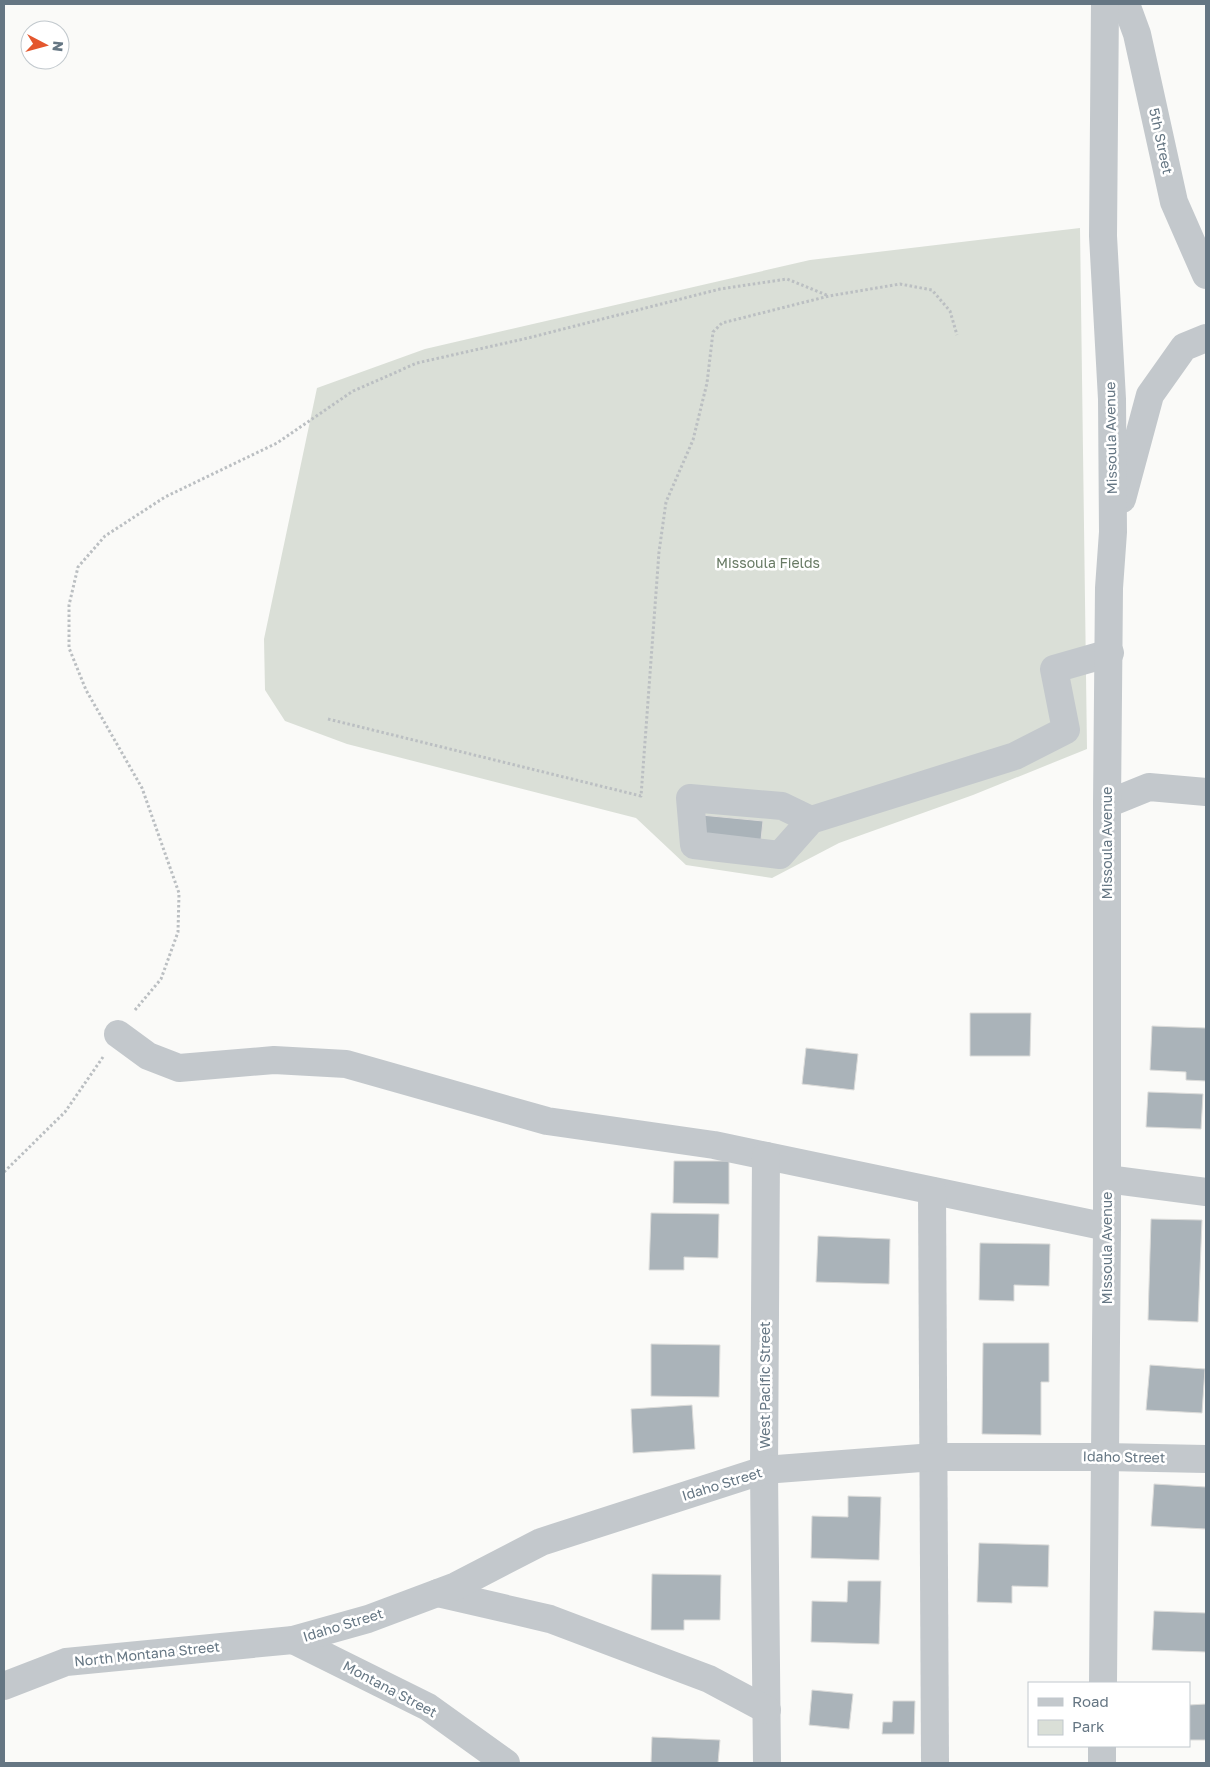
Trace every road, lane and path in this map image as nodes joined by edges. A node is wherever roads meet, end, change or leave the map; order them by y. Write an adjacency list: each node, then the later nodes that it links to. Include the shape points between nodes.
1 (1105, 4): 7 (street, Missoula Avenue, via 1103,236 1112,399)
2 (1126, 4): 3 (street, 5th Street, via 1137,34 1174,202)
3 (1206, 275)
4 (829, 296): 5 (path, via 900,284 932,290 950,311); 9 (path, via 722,323 713,332 707,383 692,440 666,502 659,552 641,796); 13 (path, via 787,279 720,289 417,363 353,392 278,443 165,497 105,536 78,567 69,605 69,648 86,690 142,788 179,893 178,932 160,979)
5 (957, 335)
6 (1206, 338): 7 (street, via 1184,347 1150,395)
7 (1113, 532): 8 (street, Missoula Avenue, via 1109,588)
8 (1110, 653): 11 (street, Missoula Avenue); 12 (street, via 1054,669 1066,730 1015,756)
9 (328, 719)
10 (1206, 792): 11 (street, via 1149,787)
11 (1107, 804): 16 (street, Missoula Avenue)
12 (811, 820)
13 (118, 1034): 14 (street, via 148,1056 178,1068 274,1060 346,1064 547,1121 714,1145); 15 (path, via 66,1112)
14 (766, 1156): 17 (street); 23 (street, West Pacific Street)
15 (4, 1172)
16 (1107, 1180): 18 (street); 19 (street, Missoula Avenue)
17 (932, 1191): 19 (street); 20 (street)
18 (1206, 1192)
19 (1107, 1227): 21 (street, Missoula Avenue)
20 (934, 1457): 21 (street, Idaho Street); 23 (street, Idaho Street); 32 (street)
21 (1105, 1457): 22 (street, Idaho Street); 26 (street, Missoula Avenue)
22 (1206, 1459)
23 (764, 1470): 24 (street, Idaho Street, via 542,1542); 28 (street, West Pacific Street)
24 (438, 1593): 25 (street, Idaho Street, via 368,1619); 28 (street, via 550,1619 709,1679)
25 (293, 1640): 27 (street, North Montana Street, via 66,1662); 30 (street, Montana Street, via 428,1707)
26 (1103, 1682)
27 (4, 1686)
28 (767, 1710): 31 (street, West Pacific Street)
29 (1102, 1747): 33 (street)
30 (506, 1763)
31 (767, 1763)
32 (935, 1763)
33 (1102, 1763)

